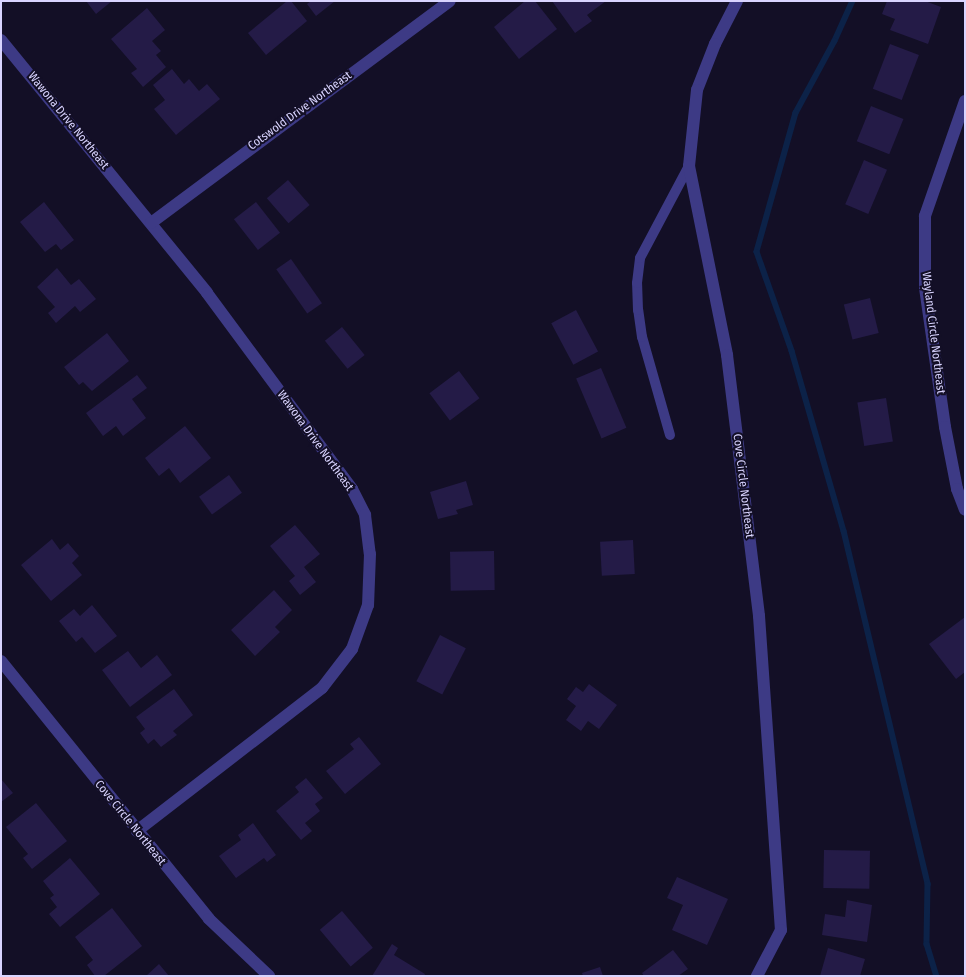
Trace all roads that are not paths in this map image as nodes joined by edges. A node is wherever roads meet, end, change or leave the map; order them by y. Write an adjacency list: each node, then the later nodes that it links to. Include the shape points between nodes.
1 (450, 1): 6 (street, Cotswold Drive Northeast)
2 (737, 1): 5 (street, Cove Circle Northeast, via 697,90)
3 (1, 40): 6 (street, Wawona Drive Northeast)
4 (965, 101): 8 (street, Wayland Circle Northeast, via 925,216 925,288 945,427 957,489)
5 (689, 166): 7 (lane, via 640,258 637,283 642,337); 12 (street, Cove Circle Northeast, via 727,355 759,616 781,930)
6 (151, 223): 10 (street, Wawona Drive Northeast, via 352,489 365,516 370,554 368,604 352,649 322,688)
7 (670, 435)
8 (965, 510)
9 (1, 660): 10 (street, Cove Circle Northeast)
10 (137, 831): 11 (street, Cove Circle Northeast, via 209,919)
11 (269, 976)
12 (757, 976)

